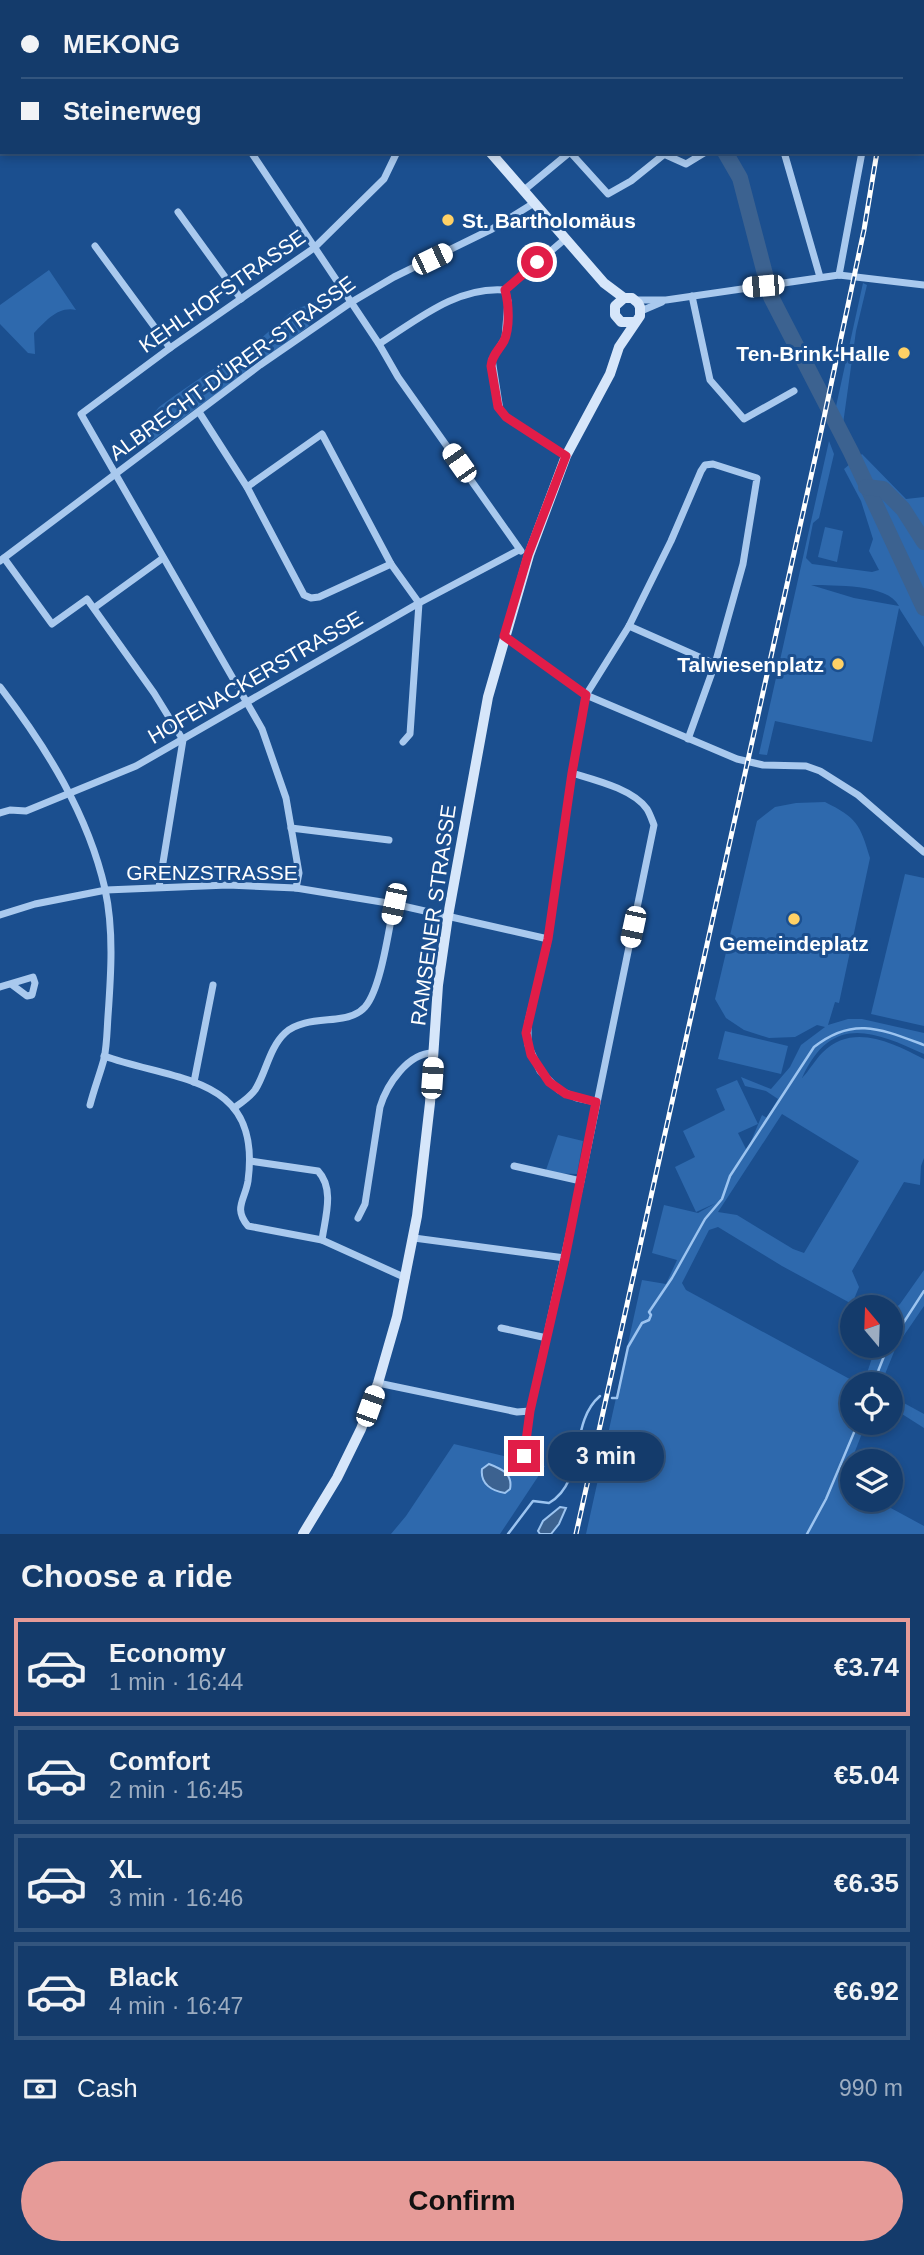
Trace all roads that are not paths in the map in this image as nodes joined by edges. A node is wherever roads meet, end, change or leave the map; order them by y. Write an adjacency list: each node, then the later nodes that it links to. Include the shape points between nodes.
1 (252, 154): 16 (street)
2 (396, 154): 16 (street, KEHLHOFSTRASSE, via 384,179)
3 (492, 154): 11 (main road)
4 (568, 154): 11 (street)
5 (572, 154): 6 (street, via 608,194)
6 (666, 154)
7 (669, 154): 8 (street, via 686,164)
8 (702, 154)
9 (785, 154): 18 (street)
10 (862, 154): 17 (street)
11 (523, 191): 12 (main road)
12 (534, 203): 14 (main road); 25 (street, ALBRECHT-DÜRER-STRASSE)
13 (178, 212): 22 (street)
14 (565, 239): 20 (street); 24 (main road)
15 (95, 246): 31 (street)
16 (314, 248): 22 (street, KEHLHOFSTRASSE); 25 (street)
17 (839, 275): 18 (street); 19 (street)
18 (820, 276): 21 (street)
19 (924, 285)
20 (505, 290): 29 (street, via 452,299); 34 (street, via 505,338 492,359 498,407)
21 (692, 296): 23 (street); 32 (street, via 710,380 744,419)
22 (241, 299): 31 (street, KEHLHOFSTRASSE)
23 (666, 300): 24 (street); 26 (street)
24 (625, 302): 26 (main road); 27 (main road, RAMSENER STRASSE)
25 (350, 303): 29 (street); 33 (street, ALBRECHT-DÜRER-STRASSE)
26 (641, 311): 28 (main road, RAMSENER STRASSE)
27 (617, 319): 28 (main road, via 625,324); 30 (main road, RAMSENER STRASSE)
28 (634, 322): 30 (main road, RAMSENER STRASSE)
29 (379, 344): 37 (street)
30 (619, 347): 34 (main road, RAMSENER STRASSE, via 610,374)
31 (170, 348): 35 (street, KEHLHOFSTRASSE, via 81,414)
32 (794, 391)
33 (199, 412): 35 (street, ALBRECHT-DÜRER-STRASSE); 36 (street)
34 (566, 456): 37 (main road, RAMSENER STRASSE)
35 (116, 473): 38 (street); 39 (street, ALBRECHT-DÜRER-STRASSE)
36 (247, 487): 40 (street, via 304,595 319,597); 40 (street, via 322,434)
37 (524, 552): 41 (street, HOFENACKERSTRASSE); 44 (main road, RAMSENER STRASSE)
38 (163, 558): 42 (street); 48 (street)
39 (2, 559): 42 (street, via 52,624 87,599)
40 (391, 564): 41 (street)
41 (419, 603): 48 (street, HOFENACKERSTRASSE); 51 (street, via 410,734)
42 (94, 608): 50 (street)
43 (629, 626): 45 (street); 45 (street, via 705,465 757,478 743,564); 47 (street)
44 (504, 636): 47 (street); 63 (main road, RAMSENER STRASSE, via 488,697)
45 (715, 664): 49 (street)
46 (0, 687): 53 (street)
47 (586, 695): 49 (street); 52 (street)
48 (249, 702): 50 (street, HOFENACKERSTRASSE); 55 (street, via 278,775)
49 (688, 739): 57 (street, via 749,762 820,771 858,795)
50 (183, 740): 53 (street, HOFENACKERSTRASSE); 58 (street)
51 (403, 742)
52 (572, 773): 64 (street); 71 (street, via 638,800 654,825)
53 (70, 794): 54 (street, HOFENACKERSTRASSE, via 26,811); 60 (street)
54 (0, 813)
55 (291, 828): 56 (street); 59 (street, via 299,873)
56 (389, 840)
57 (924, 852)
58 (159, 887): 59 (street, GRENZSTRASSE); 60 (street, GRENZSTRASSE)
59 (296, 888): 61 (street, GRENZSTRASSE)
60 (106, 890): 62 (street, GRENZSTRASSE); 69 (street, via 111,940)
61 (394, 904): 63 (street, GRENZSTRASSE); 73 (street, via 380,976 366,1006 354,1015 309,1022 282,1035 255,1090)
62 (0, 915)
63 (448, 916): 64 (street, GRENZSTRASSE); 68 (main road, RAMSENER STRASSE)
64 (548, 939): 71 (street, via 528,1022 528,1045 540,1070 558,1090)
65 (11, 984): 67 (street)
66 (213, 985): 70 (street)
67 (0, 987)
68 (433, 1053): 77 (street, via 418,1055 384,1094 365,1204); 78 (main road, RAMSENER STRASSE)
69 (104, 1056): 70 (street); 72 (street)
70 (194, 1082): 73 (street, via 222,1096)
71 (596, 1102): 76 (street)
72 (90, 1105)
73 (234, 1108): 74 (street, via 245,1129)
74 (250, 1161): 79 (street, via 318,1171 325,1178 328,1203); 79 (street, via 240,1205 248,1226)
75 (514, 1166): 76 (street)
76 (581, 1181): 80 (street)
77 (358, 1218)
78 (414, 1238): 80 (street); 81 (main road, RAMSENER STRASSE)
79 (322, 1240): 81 (street)
80 (565, 1258): 83 (street)
81 (406, 1278): 84 (main road, RAMSENER STRASSE)
82 (501, 1328): 83 (street)
83 (547, 1338): 85 (street)
84 (378, 1383): 85 (street); 87 (main road, RAMSENER STRASSE, via 347,1459)
85 (530, 1411): 86 (street)
86 (524, 1456)
87 (303, 1534)

